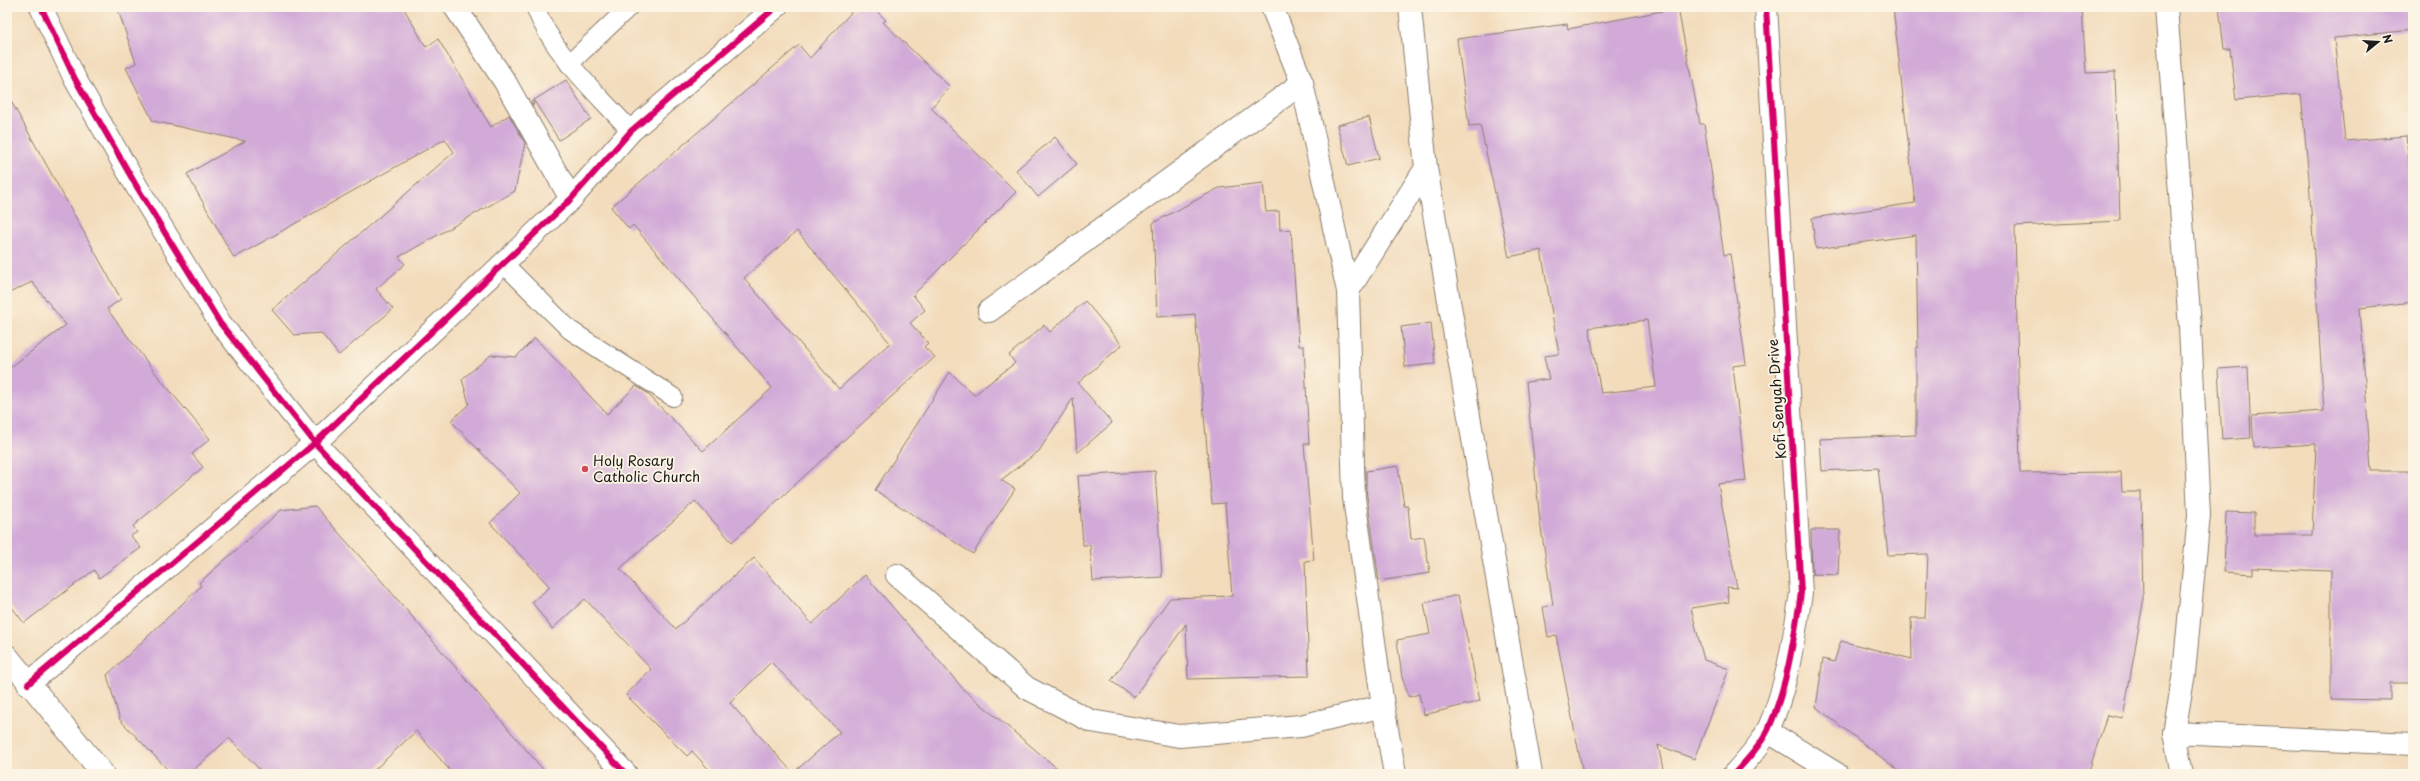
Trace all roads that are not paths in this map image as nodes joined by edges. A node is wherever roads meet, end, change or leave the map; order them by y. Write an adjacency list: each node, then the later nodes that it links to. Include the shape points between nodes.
1 (41, 7): 19 (street, via 83,92 137,187 220,323)
2 (455, 7): 14 (street, via 505,82)
3 (535, 7): 10 (lane, via 540,20)
4 (629, 7): 10 (lane)
5 (776, 7): 12 (street)
6 (1272, 7): 11 (street)
7 (1410, 7): 13 (street)
8 (1766, 7): 24 (street, Kofi Senyah Drive, via 1801,593 1792,654)
9 (2166, 7): 25 (street, via 2190,327 2200,515 2184,673)
10 (570, 64): 12 (lane)
11 (1302, 83): 16 (street); 17 (street)
12 (631, 131): 14 (street)
13 (1426, 168): 16 (street); 30 (street)
14 (571, 199): 15 (street)
15 (504, 263): 18 (lane, via 570,330); 19 (street)
16 (1348, 291): 23 (street, via 1354,498)
17 (989, 312)
18 (673, 397)
19 (315, 442): 22 (street); 28 (street)
20 (897, 575): 23 (street, via 1027,688 1091,722 1179,736 1301,726)
21 (7, 656): 22 (street)
22 (28, 684): 27 (street)
23 (1383, 706): 29 (street)
24 (1767, 730): 31 (street, Kofi Senyah Drive); 32 (street)
25 (2174, 733): 26 (street); 33 (street)
26 (2413, 744)
27 (103, 774)
28 (626, 774)
29 (1395, 774)
30 (1531, 774)
31 (1734, 774)
32 (1837, 774)
33 (2182, 774)

